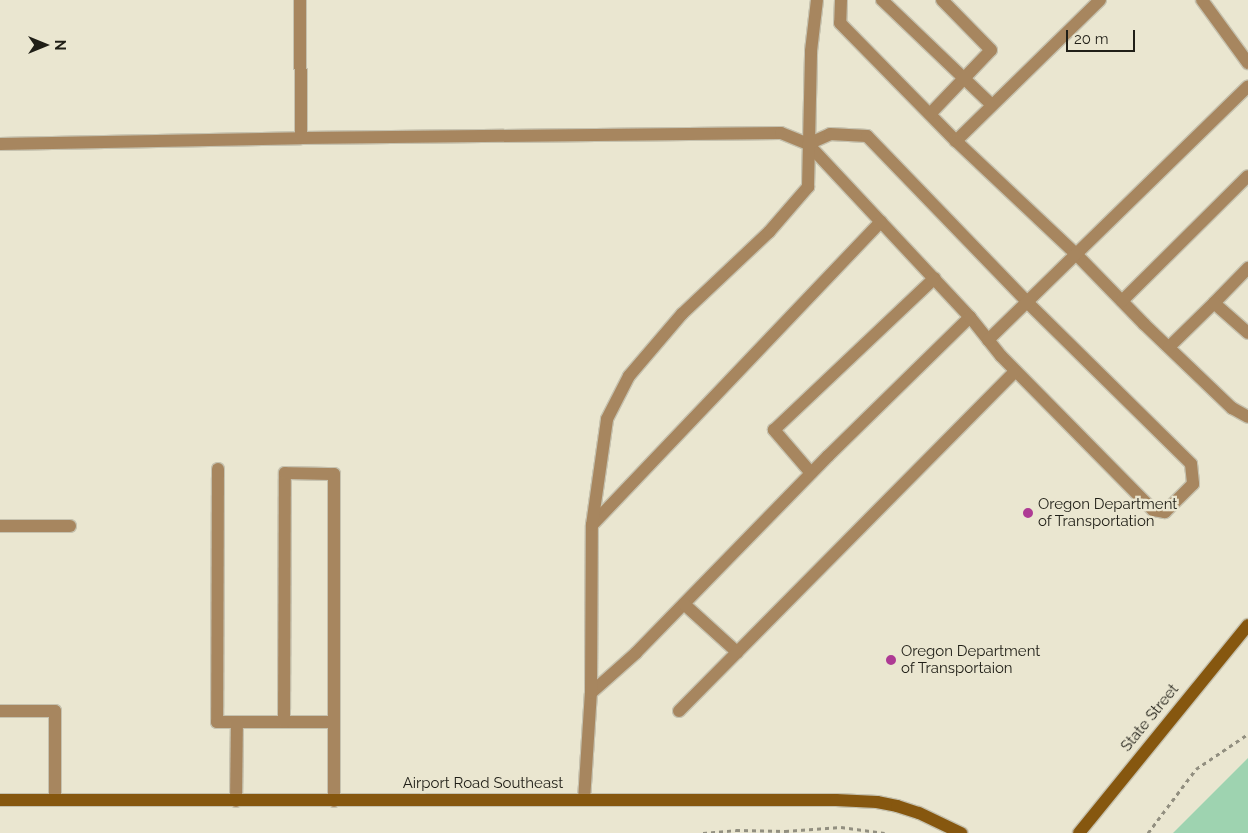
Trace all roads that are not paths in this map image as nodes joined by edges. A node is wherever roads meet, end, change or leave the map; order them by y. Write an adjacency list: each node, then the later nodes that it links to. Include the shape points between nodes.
1 (300, 0): 13 (lane)
2 (817, 0): 16 (lane, via 811,51)
3 (841, 0): 12 (lane, via 840,23)
4 (882, 0): 9 (lane)
5 (942, 0): 9 (lane, via 991,50)
6 (1100, 0): 11 (lane)
7 (1202, 0): 8 (lane)
8 (1248, 63)
9 (965, 78): 11 (lane); 12 (lane)
10 (1248, 86): 19 (lane)
11 (992, 105): 14 (lane)
12 (930, 114): 14 (lane)
13 (301, 138): 15 (lane); 16 (lane, via 781,133)
14 (956, 140): 19 (lane)
15 (0, 144)
16 (808, 144): 18 (lane); 24 (lane, via 830,134 868,136); 33 (lane, via 808,186 769,232 682,314 629,376 607,419)
17 (1248, 176): 22 (lane)
18 (881, 222): 21 (lane); 33 (lane)
19 (1075, 253): 22 (lane); 24 (lane)
20 (1248, 268): 23 (lane)
21 (935, 278): 25 (lane); 32 (lane, via 774,430)
22 (1122, 301): 28 (lane)
23 (1214, 302): 26 (lane); 28 (lane)
24 (1028, 303): 27 (lane); 29 (lane, via 1190,464 1193,484 1165,512 1153,510)
25 (970, 317): 27 (lane); 32 (lane)
26 (1248, 333)
27 (988, 340): 29 (lane)
28 (1169, 348): 30 (lane, via 1232,408)
29 (1015, 370): 38 (lane)
30 (1248, 417)
31 (218, 469): 42 (lane, via 217,722)
32 (811, 473): 36 (lane)
33 (592, 525): 39 (lane)
34 (0, 526): 35 (lane)
35 (70, 526)
36 (684, 604): 38 (lane); 39 (lane)
37 (1248, 625): 51 (main road, State Street)
38 (737, 652): 41 (lane)
39 (591, 693): 47 (lane)
40 (0, 710): 46 (lane, via 55,710)
41 (679, 711)
42 (237, 722): 43 (lane); 48 (lane)
43 (284, 722): 44 (lane); 44 (lane, via 285,473 334,474)
44 (333, 722): 49 (lane)
45 (0, 800): 46 (main road, Airport Road Southeast)
46 (55, 800): 48 (main road, Airport Road Southeast)
47 (584, 800): 49 (main road, Airport Road Southeast); 50 (main road, Airport Road Southeast, via 877,802 919,813)
48 (236, 801): 49 (main road, Airport Road Southeast)
49 (334, 801)
50 (961, 833)
51 (1079, 833)

